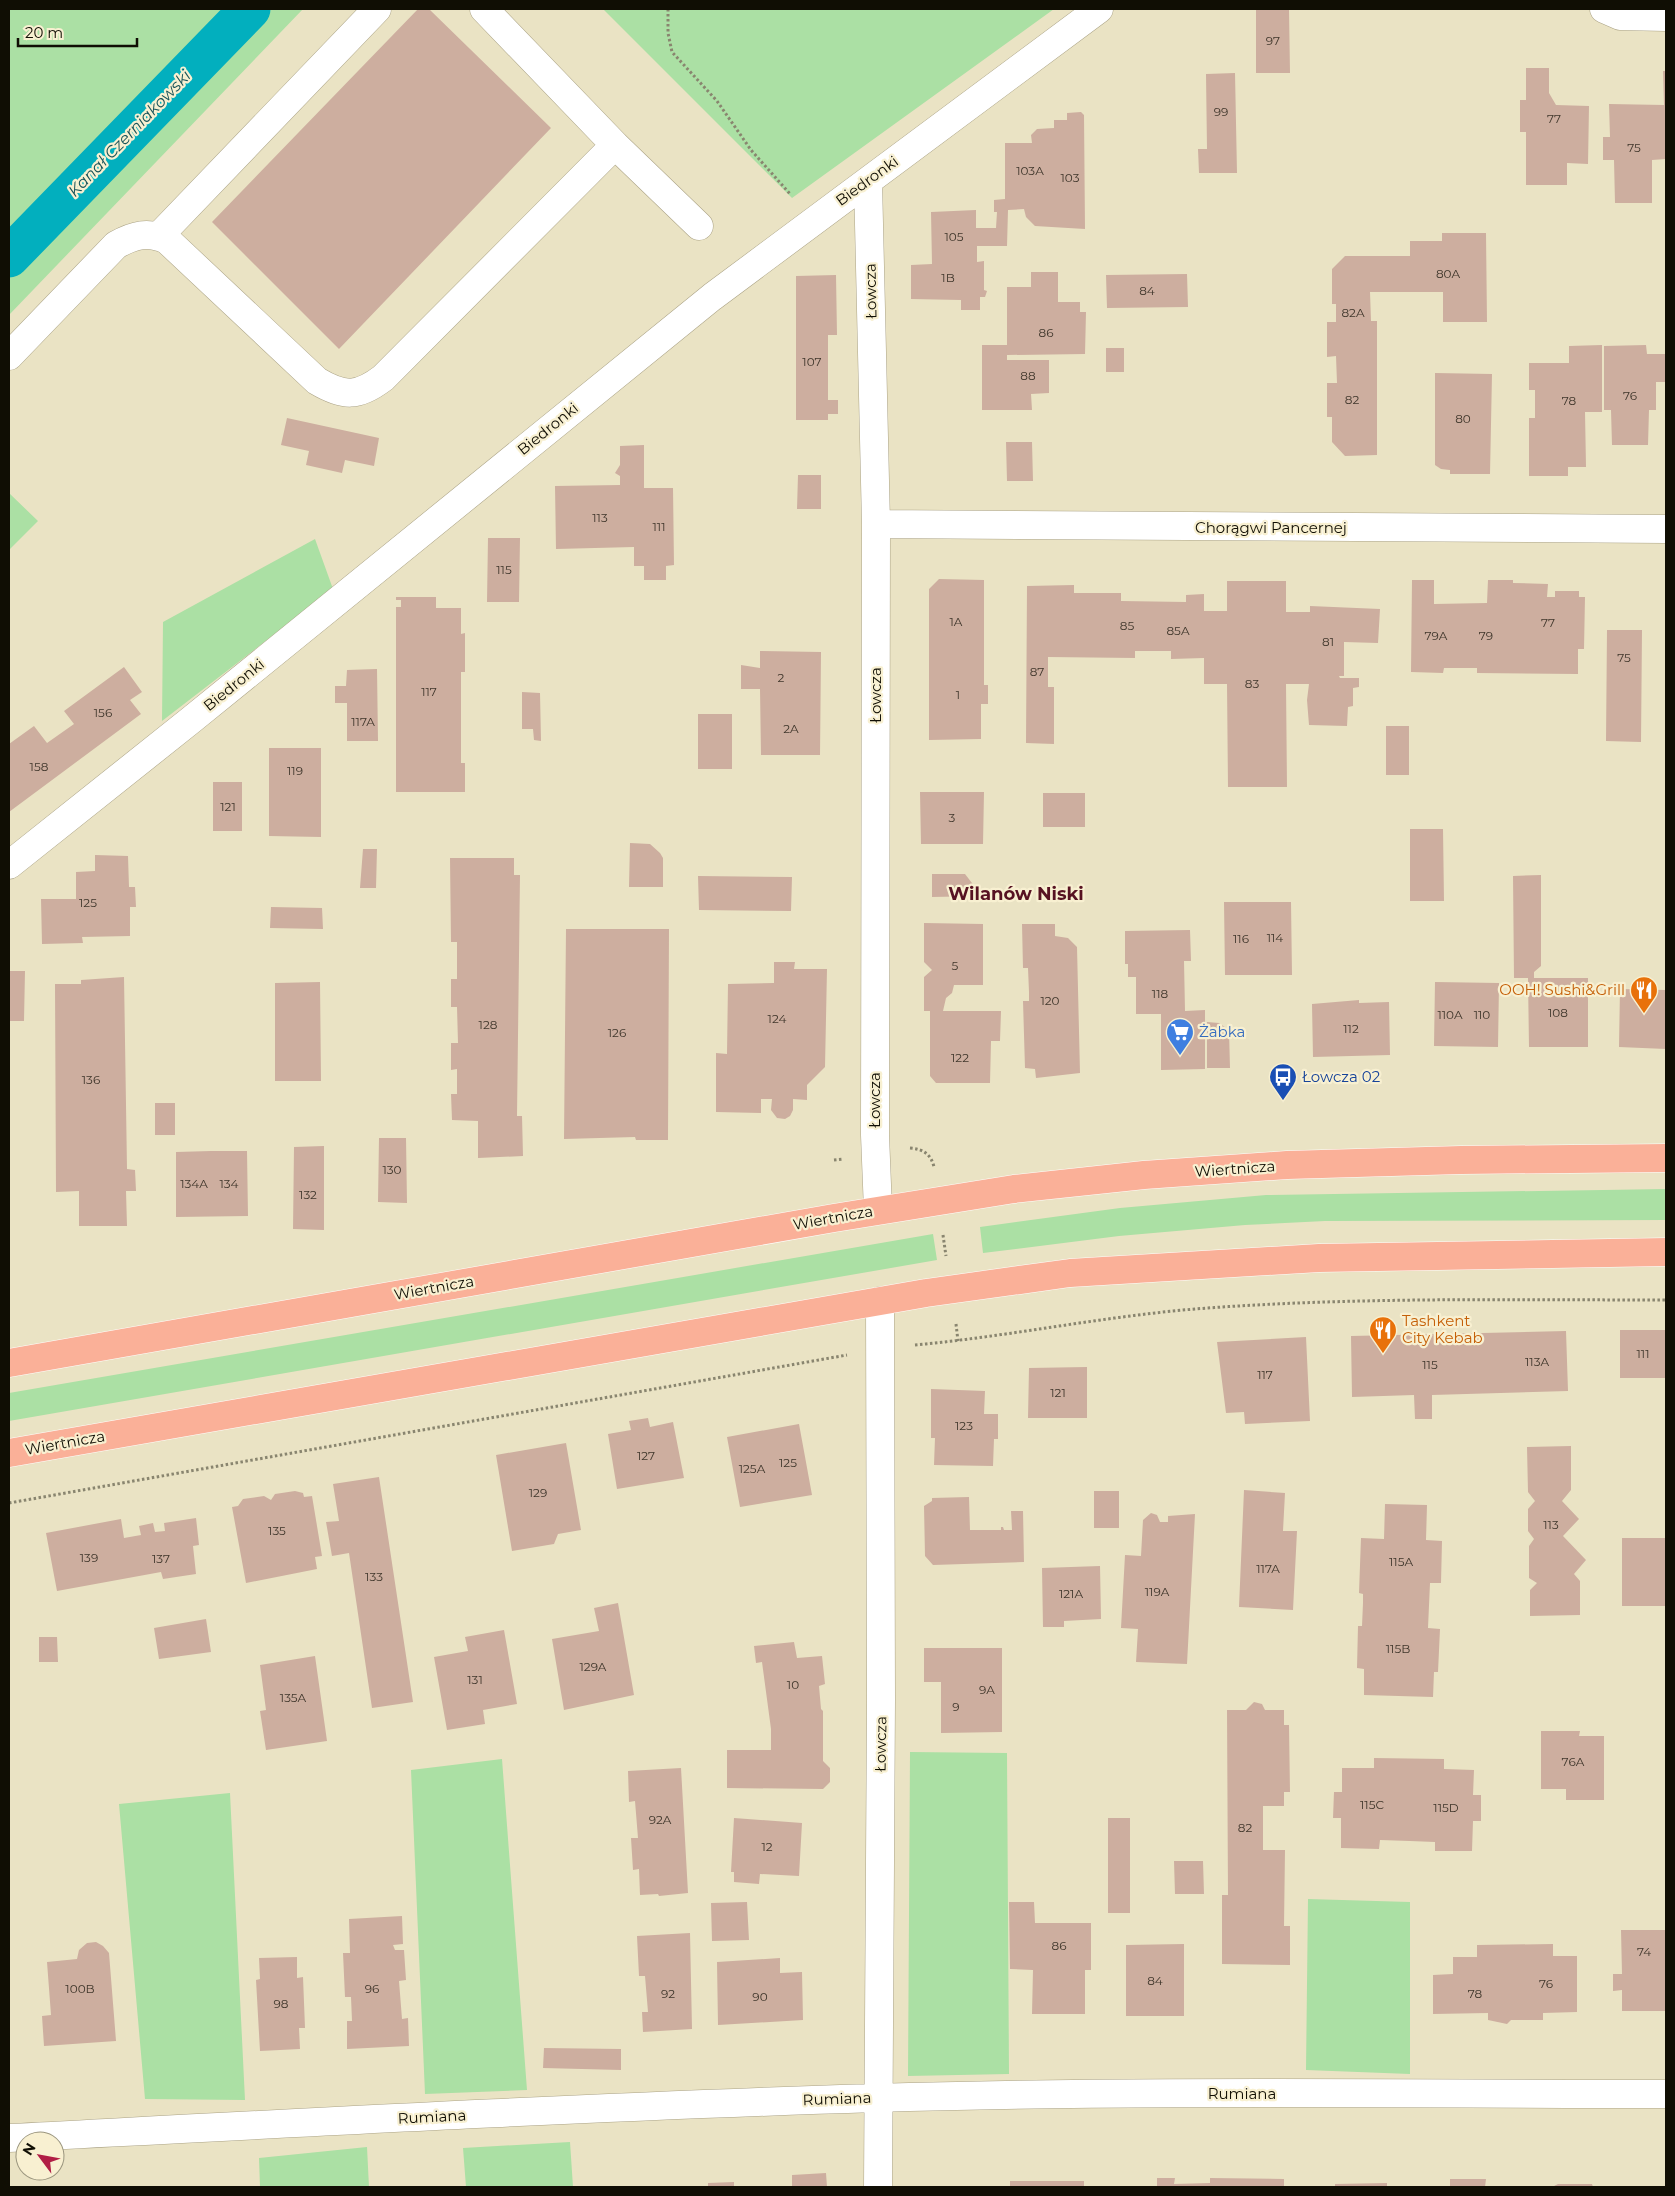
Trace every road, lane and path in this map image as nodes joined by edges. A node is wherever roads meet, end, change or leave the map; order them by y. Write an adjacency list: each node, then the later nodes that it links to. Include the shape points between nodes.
1 (377, 9): 11 (street)
2 (484, 9): 7 (street)
3 (668, 9): 9 (path, via 672,52 717,101 751,150)
4 (1099, 9): 8 (street, Biedronki)
5 (1604, 9): 6 (street, via 1620,16)
6 (1666, 16)
7 (615, 145): 10 (street); 11 (street, via 383,378 355,394 334,391 318,381 168,240)
8 (868, 181): 9 (street, Biedronki); 13 (street, Łowcza)
9 (813, 220): 15 (street, Biedronki, via 712,297)
10 (699, 226)
11 (159, 236): 12 (street, via 136,235 116,245)
12 (9, 356)
13 (876, 524): 14 (street, Chorągwi Pancernej); 19 (street, Łowcza, via 875,1135)
14 (1666, 529)
15 (9, 865)
16 (905, 1149): 18 (path, via 920,1149 927,1153)
17 (1666, 1158): 19 (main road, Wiertnicza, via 1287,1165 1144,1175 1014,1189)
18 (934, 1171)
19 (878, 1210): 29 (main road, Wiertnicza)
20 (943, 1232): 22 (path)
21 (1666, 1252): 23 (main road, Wiertnicza, via 1319,1258 1070,1273)
22 (946, 1259)
23 (880, 1300): 30 (main road, Wiertnicza); 33 (street, Łowcza)
24 (1666, 1300): 26 (path, via 1340,1300 1126,1315)
25 (955, 1321): 26 (path)
26 (958, 1341): 27 (path)
27 (911, 1346)
28 (852, 1354): 31 (path)
29 (9, 1363)
30 (9, 1453)
31 (9, 1502)
32 (1666, 2094): 33 (street, Rumiana, via 1152,2094)
33 (878, 2098): 34 (street, Rumiana); 35 (street, Łowcza)
34 (9, 2138)
35 (878, 2187)

